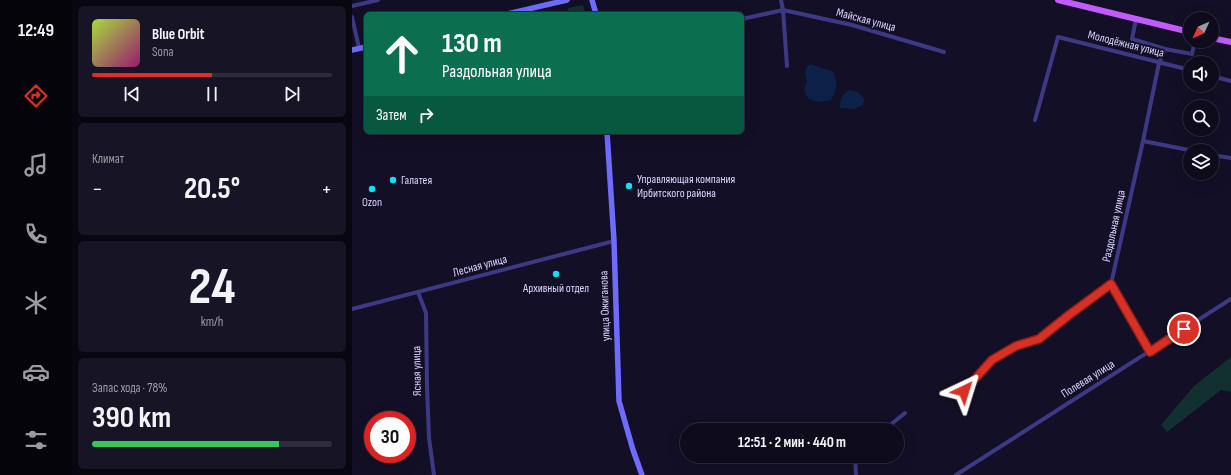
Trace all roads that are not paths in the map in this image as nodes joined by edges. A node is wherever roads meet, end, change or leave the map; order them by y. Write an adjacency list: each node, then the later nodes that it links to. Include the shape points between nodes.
1 (378, 0): 6 (street)
2 (567, 0): 8 (street)
3 (592, 0): 9 (street)
4 (781, 0): 7 (street)
5 (1058, 0): 12 (main road)
6 (352, 6)
7 (783, 10): 11 (street); 21 (street, Майская улица, via 852,25); 23 (street)
8 (515, 12)
9 (595, 12)
10 (352, 18): 17 (street)
11 (744, 19)
12 (1136, 19): 13 (main road); 19 (street, via 1132,39)
13 (1183, 30)
14 (1219, 39): 15 (main road)
15 (1231, 42)
16 (364, 47): 17 (street)
17 (359, 48): 20 (street)
18 (1193, 48): 19 (street, via 1192,54)
19 (1165, 49): 22 (street, Раздольная улица)
20 (352, 50)
21 (944, 52)
22 (1159, 63): 24 (street, Молодёжная улица); 27 (street, Молодёжная улица, via 1058,37); 29 (street, Раздольная улица)
23 (787, 66)
24 (1183, 68)
25 (1219, 78): 26 (street)
26 (1231, 81)
27 (1035, 120)
28 (607, 134): 33 (street, улица Ожиганова)
29 (1143, 141): 30 (street); 34 (street, Раздольная улица)
30 (1183, 149)
31 (1219, 155): 32 (street)
32 (1231, 158)
33 (614, 241): 35 (street, Лесная улица); 44 (street, улица Ожиганова, via 619,401)
34 (1111, 284): 38 (street); 39 (street, via 1039,339 1016,346 992,360)
35 (418, 292): 37 (street, Лесная улица); 43 (street, Ясная улица, via 426,313 426,386)
36 (1231, 299): 38 (street, Полевая улица)
37 (352, 309)
38 (1150, 352): 46 (street, Полевая улица)
39 (964, 391)
40 (905, 413): 41 (street)
41 (893, 423)
42 (855, 463): 45 (street)
43 (434, 475)
44 (642, 475)
45 (856, 475)
46 (956, 475)

